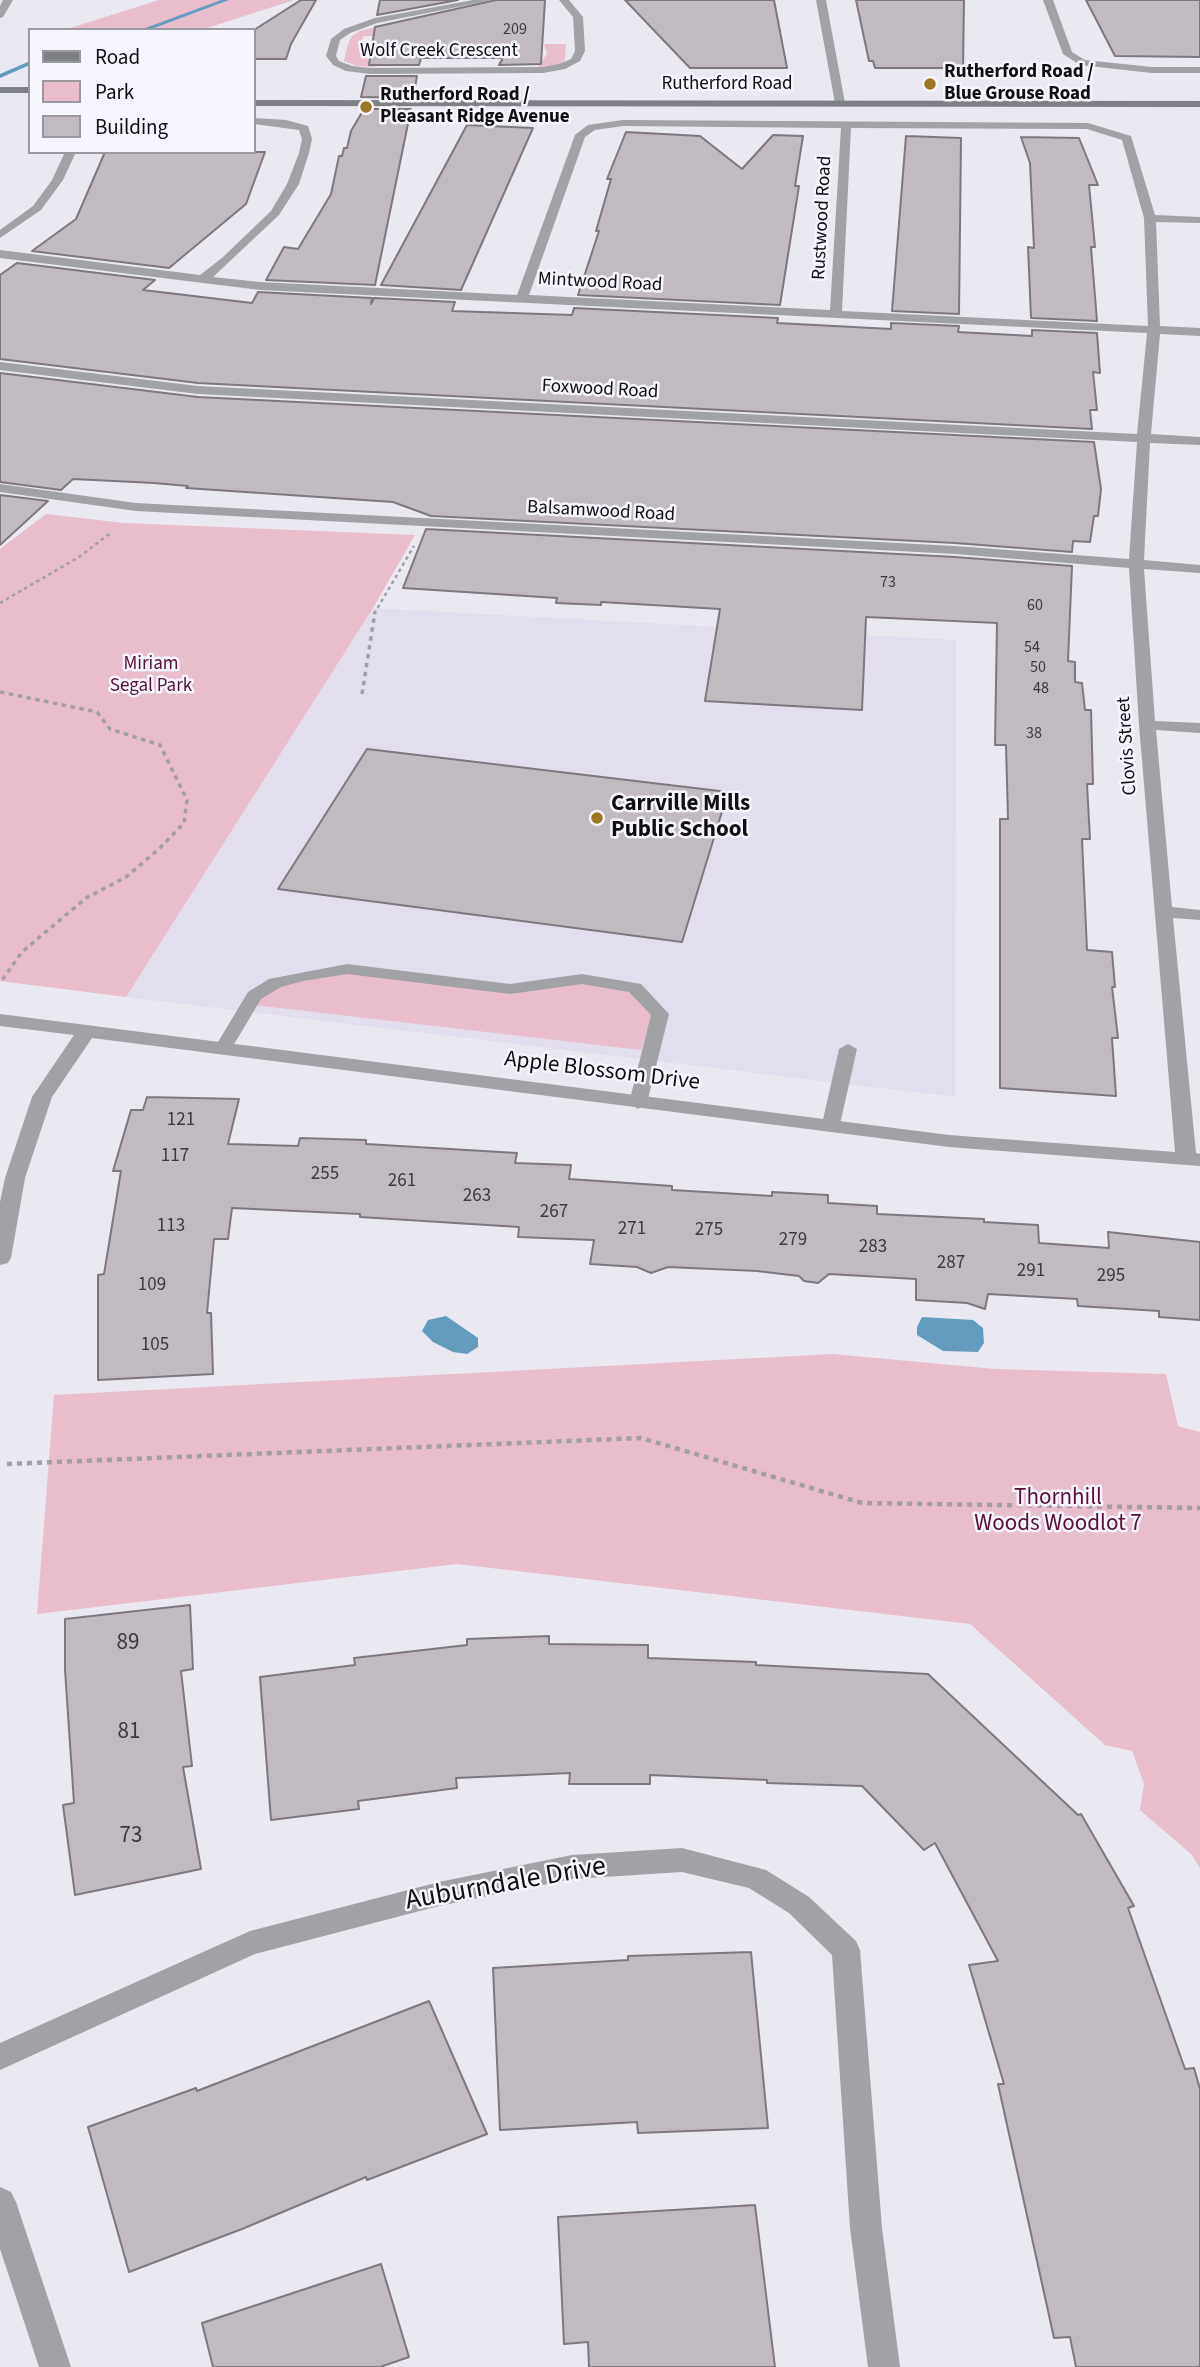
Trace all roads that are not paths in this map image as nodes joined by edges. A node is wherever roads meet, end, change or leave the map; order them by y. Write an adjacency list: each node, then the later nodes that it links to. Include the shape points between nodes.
1 (8, 0): 6 (street)
2 (488, 0): 3 (street, Wolf Creek Crescent, via 375,21 336,39 331,56 350,69 371,71 561,67 575,61 580,51 578,18)
3 (564, 0)
4 (821, 0): 11 (street)
5 (1048, 0): 7 (street, via 1068,54 1083,64)
6 (0, 15)
7 (1200, 70)
8 (0, 90): 9 (main road)
9 (28, 90)
10 (823, 90): 11 (main road, Rutherford Road)
11 (837, 90): 12 (main road, Rutherford Road); 14 (street)
12 (851, 90)
13 (256, 103): 14 (main road, Rutherford Road)
14 (840, 103): 15 (main road, Rutherford Road)
15 (1200, 104)
16 (256, 121): 23 (street, via 304,128 304,153 293,184 275,213)
17 (846, 125): 19 (street, Clovis Street, via 1088,126 1126,138); 24 (street, via 623,123 583,131); 25 (street, Rustwood Road)
18 (70, 154): 21 (street, via 37,208)
19 (1150, 218): 20 (street); 26 (street, Clovis Street)
20 (1200, 220)
21 (0, 235)
22 (0, 254): 23 (street, Mintwood Road)
23 (204, 278): 24 (street, Mintwood Road, via 260,286)
24 (522, 298): 25 (street, Mintwood Road)
25 (836, 312): 26 (street, Mintwood Road)
26 (1154, 329): 27 (street, Mintwood Road); 29 (street, Clovis Street)
27 (1200, 332)
28 (0, 366): 29 (street, Foxwood Road, via 198,390)
29 (1144, 436): 30 (street, Foxwood Road); 32 (street, Clovis Street)
30 (1200, 441)
31 (0, 488): 32 (street, Balsamwood Road, via 162,509 956,550)
32 (1136, 564): 33 (street, Balsamwood Road); 34 (street, Clovis Street)
33 (1200, 569)
34 (1147, 725): 35 (street); 36 (street, Clovis Street)
35 (1200, 728)
36 (1163, 911): 37 (street); 44 (street, Clovis Street)
37 (1200, 915)
38 (0, 1020): 39 (street, Apple Blossom Drive)
39 (87, 1031): 40 (street, Apple Blossom Drive); 45 (street, via 42,1097 15,1178)
40 (223, 1047): 42 (street, Apple Blossom Drive); 42 (lane, via 254,996 275,982 303,976 347,968 510,989 582,979 635,988 660,1014)
41 (848, 1049): 43 (lane)
42 (638, 1103): 43 (street, Apple Blossom Drive)
43 (831, 1124): 44 (street, Apple Blossom Drive, via 949,1141)
44 (1193, 1160)
45 (0, 1258)
46 (0, 2057): 49 (street, Auburndale Drive, via 250,1943 439,1894 572,1867 682,1860 756,1878 799,1905 846,1950 866,2228)
47 (0, 2202): 48 (street)
48 (55, 2367)
49 (884, 2367)

